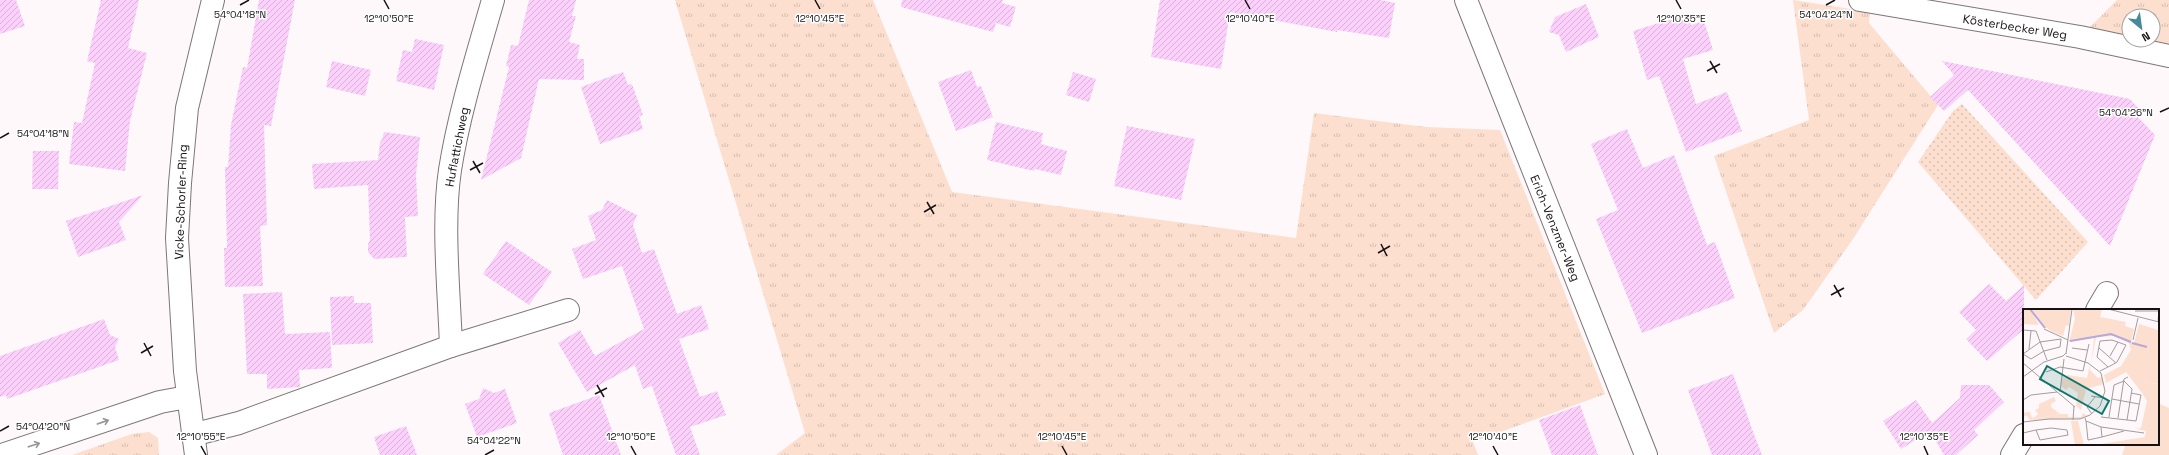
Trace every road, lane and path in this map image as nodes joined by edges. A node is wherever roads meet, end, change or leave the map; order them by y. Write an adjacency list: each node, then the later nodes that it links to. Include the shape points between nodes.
1 (213, 0): 8 (street, Vicke-Schorler-Ring, via 187,108 180,183 177,238)
2 (494, 0): 7 (street, Huflattichweg, via 472,70 450,171 447,214)
3 (1466, 0): 12 (street, Erich-Venzmer-Weg)
4 (1860, 0): 5 (street, Kösterbecker Weg, via 2080,37)
5 (2169, 56)
6 (568, 310): 7 (street)
7 (451, 346): 10 (street, via 239,424)
8 (187, 397): 10 (street, Vicke-Schorler-Ring); 11 (street, one-way to 8, via 160,402)
9 (2023, 437): 13 (street)
10 (194, 445)
11 (2, 455)
12 (1646, 455)
13 (2012, 455)

